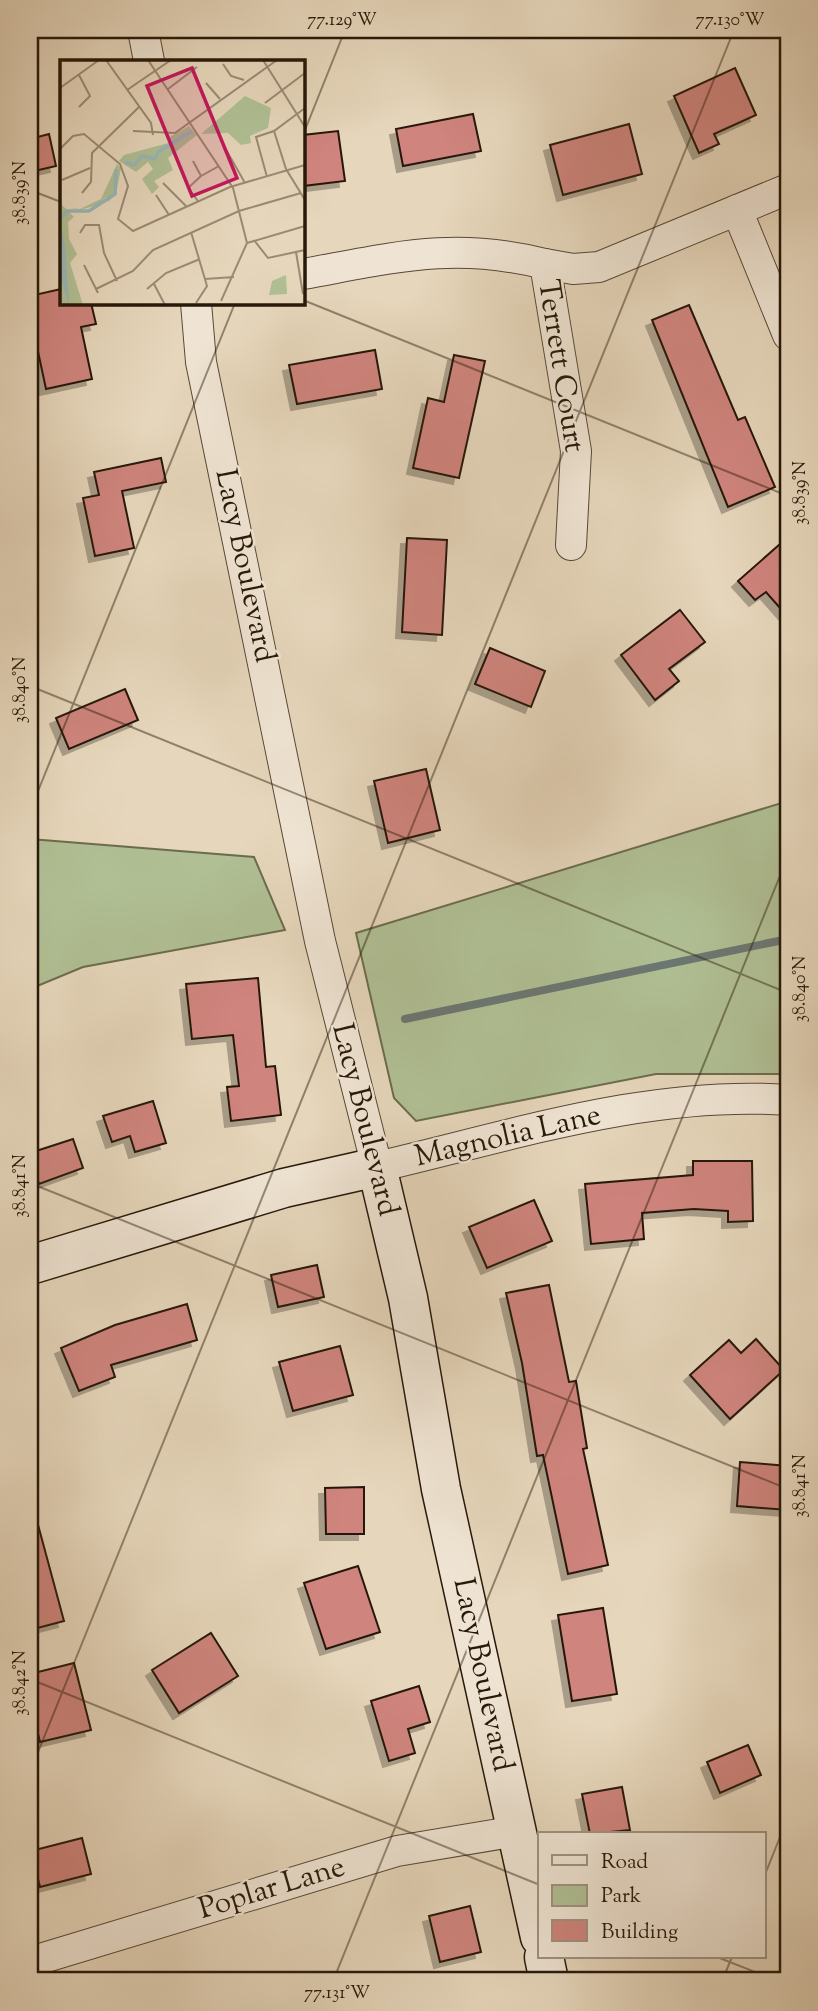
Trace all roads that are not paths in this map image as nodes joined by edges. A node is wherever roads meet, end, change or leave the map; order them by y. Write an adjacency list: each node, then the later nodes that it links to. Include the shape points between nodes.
1 (143, 30): 2 (street)
2 (149, 60)
3 (788, 189): 4 (street)
4 (737, 210): 5 (street, via 599,267 573,270); 8 (street)
5 (545, 264): 6 (street, Terrett Court, via 476,251 428,252); 9 (street, Terrett Court, via 576,451)
6 (304, 274)
7 (196, 304): 11 (street, Lacy Boulevard, via 201,362 320,941)
8 (788, 335)
9 (571, 545)
10 (788, 1100): 11 (street, Magnolia Lane, via 690,1099)
11 (377, 1167): 12 (street, Magnolia Lane, via 284,1188); 13 (street, Lacy Boulevard)
12 (30, 1265)
13 (517, 1831): 14 (street, Lacy Boulevard); 16 (street, Poplar Lane, via 397,1851)
14 (538, 1928)
15 (544, 1958): 17 (street)
16 (30, 1962)
17 (549, 1981)

